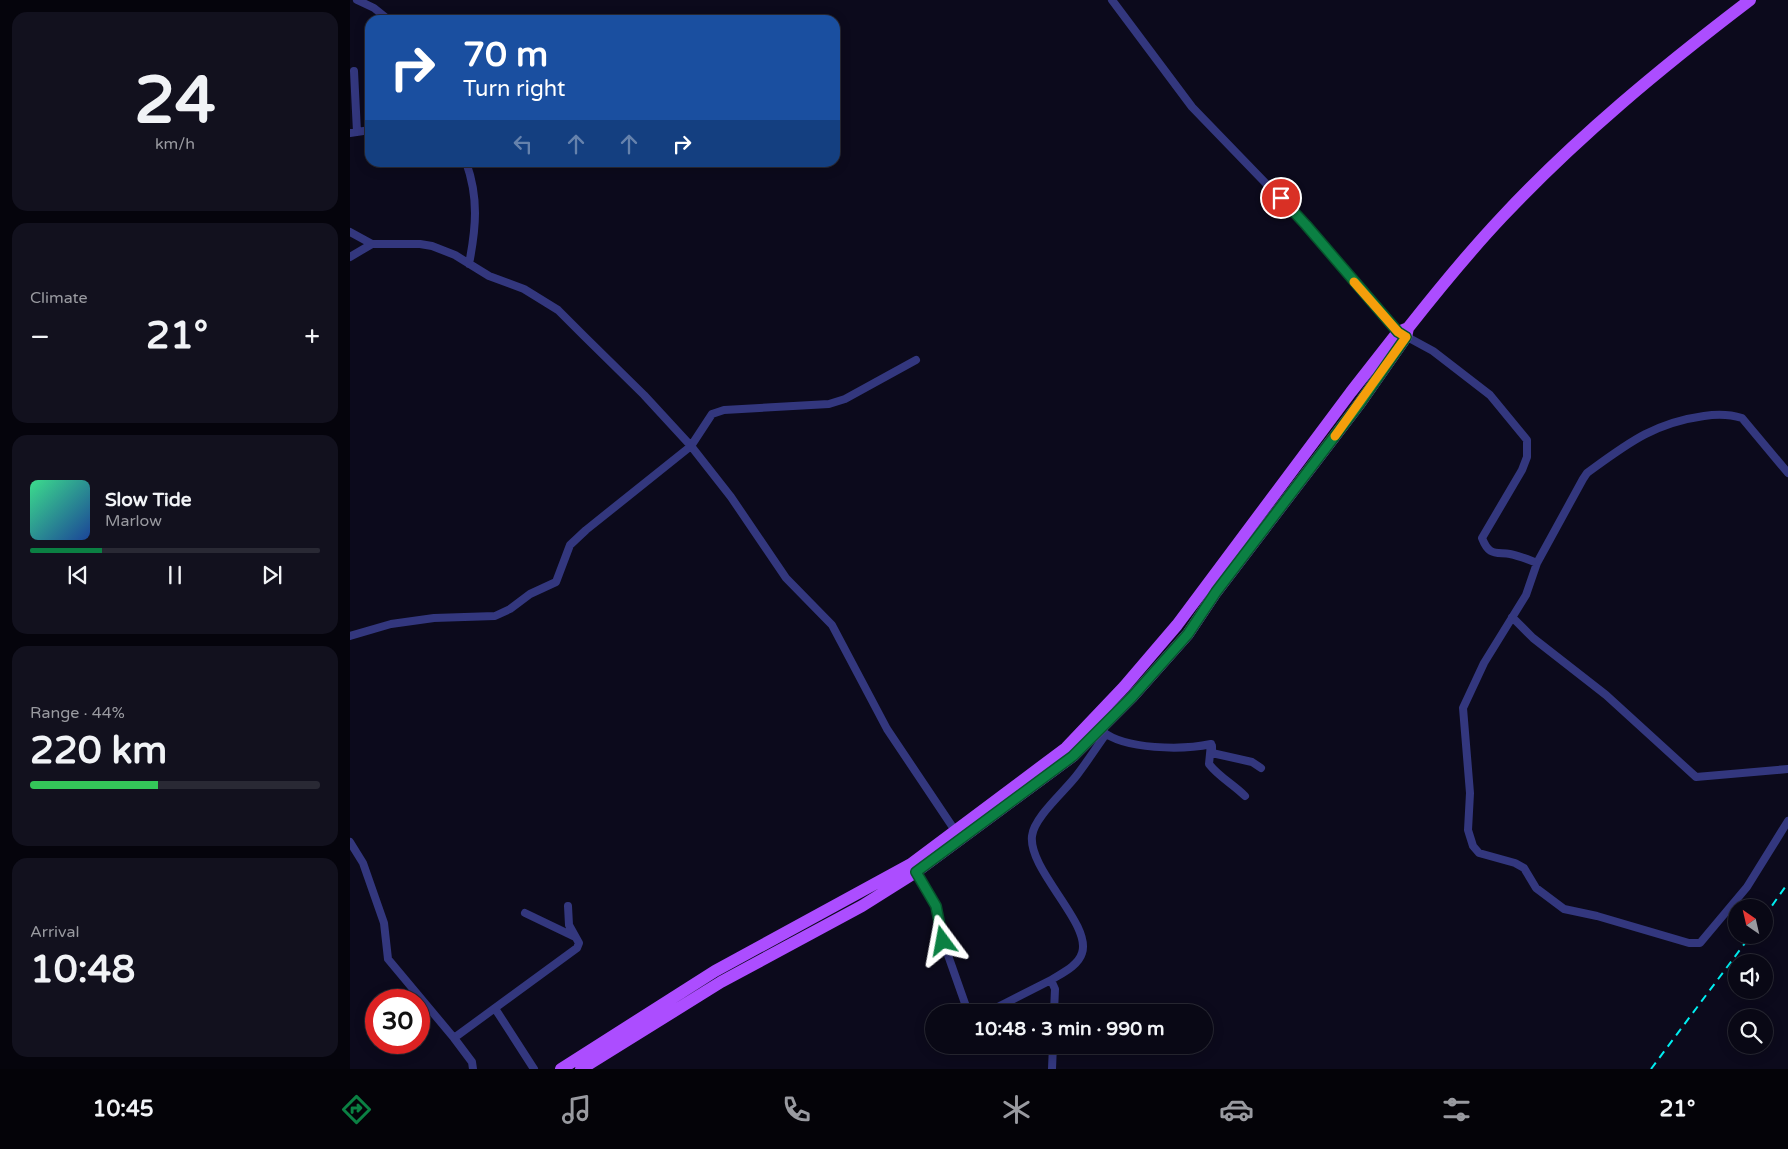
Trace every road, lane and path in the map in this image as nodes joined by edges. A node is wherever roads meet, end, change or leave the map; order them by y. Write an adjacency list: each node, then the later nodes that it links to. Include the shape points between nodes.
1 (357, 0): 4 (street)
2 (1112, 0): 12 (street, via 1192,107)
3 (1750, 0): 12 (main road, via 1664,65 1546,172 1501,218)
4 (383, 15)
5 (354, 71): 6 (street)
6 (353, 132)
7 (467, 167): 11 (street, via 476,202 476,229)
8 (350, 232): 9 (street)
9 (372, 244): 10 (street); 11 (street, via 432,246)
10 (350, 256)
11 (469, 264): 14 (street, via 558,310)
12 (1404, 332): 16 (street, via 1490,395 1527,440 1527,457 1522,470 1482,538 1485,546 1496,554 1509,554); 19 (main road, via 1360,403 1216,592 1188,634); 25 (main road, via 1351,392 1178,625 1124,687 1066,748)
13 (916, 360): 14 (street, via 845,399 829,404 724,410 712,414)
14 (691, 446): 18 (street, via 570,545 556,582 530,594 510,609 495,616 434,618 391,624); 25 (street, via 731,496 786,578 832,625 887,729)
15 (1788, 473): 16 (street, via 1742,418 1720,414 1656,427 1587,473)
16 (1538, 563): 17 (street, via 1526,594)
17 (1512, 617): 22 (street, via 1696,777); 24 (street, via 1484,663 1463,708 1470,793 1468,830 1479,853 1524,868 1536,888 1564,909 1696,944 1747,887)
18 (351, 638)
19 (1103, 732): 20 (street, via 1148,747 1189,749); 27 (main road); 31 (street, via 1077,776 1036,822 1032,833 1031,846 1037,860 1067,909 1083,946 1077,962)
20 (1211, 744): 21 (street, via 1212,753 1252,762); 23 (street, via 1209,764 1216,774)
21 (1261, 768)
22 (1788, 769)
23 (1245, 796)
24 (1788, 821)
25 (956, 832): 40 (main road, via 911,864 715,971)
26 (350, 842): 36 (street, via 364,863 384,923 388,960)
27 (916, 872): 32 (street, via 936,906 943,941); 41 (main road, via 862,906 722,982)
28 (568, 906): 30 (street, via 567,919)
29 (525, 914): 30 (street)
30 (575, 937): 35 (street, via 579,943 574,952)
31 (1051, 980): 33 (street); 34 (street, via 1055,989)
32 (965, 1004)
33 (1004, 1004)
34 (1054, 1004)
35 (496, 1010): 36 (street); 39 (street)
36 (454, 1038): 38 (street, via 472,1062)
37 (1053, 1054): 42 (street)
38 (473, 1069)
39 (534, 1069)
40 (561, 1069)
41 (581, 1069)
42 (1052, 1069)

